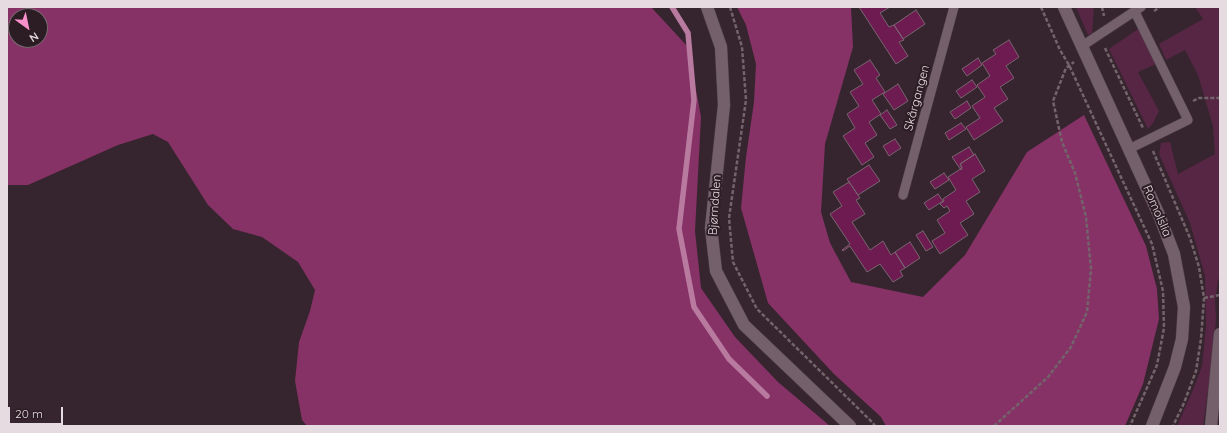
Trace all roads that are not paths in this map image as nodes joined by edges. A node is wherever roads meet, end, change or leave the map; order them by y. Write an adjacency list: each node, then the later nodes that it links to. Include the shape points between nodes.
1 (707, 7): 9 (street, Bjørndalen, via 721,47 724,105 711,228 716,271 744,325)
2 (954, 7): 7 (lane, Skårgangen)
3 (1064, 7): 5 (street, Romolslia)
4 (1138, 9): 5 (lane); 6 (lane, via 1188,120)
5 (1082, 46): 6 (street, Romolslia)
6 (1129, 149): 10 (street, Romolslia, via 1174,254 1184,307 1182,339 1175,367)
7 (903, 195)
8 (1220, 334): 11 (street)
9 (850, 426)
10 (1152, 426)
11 (1211, 426)

